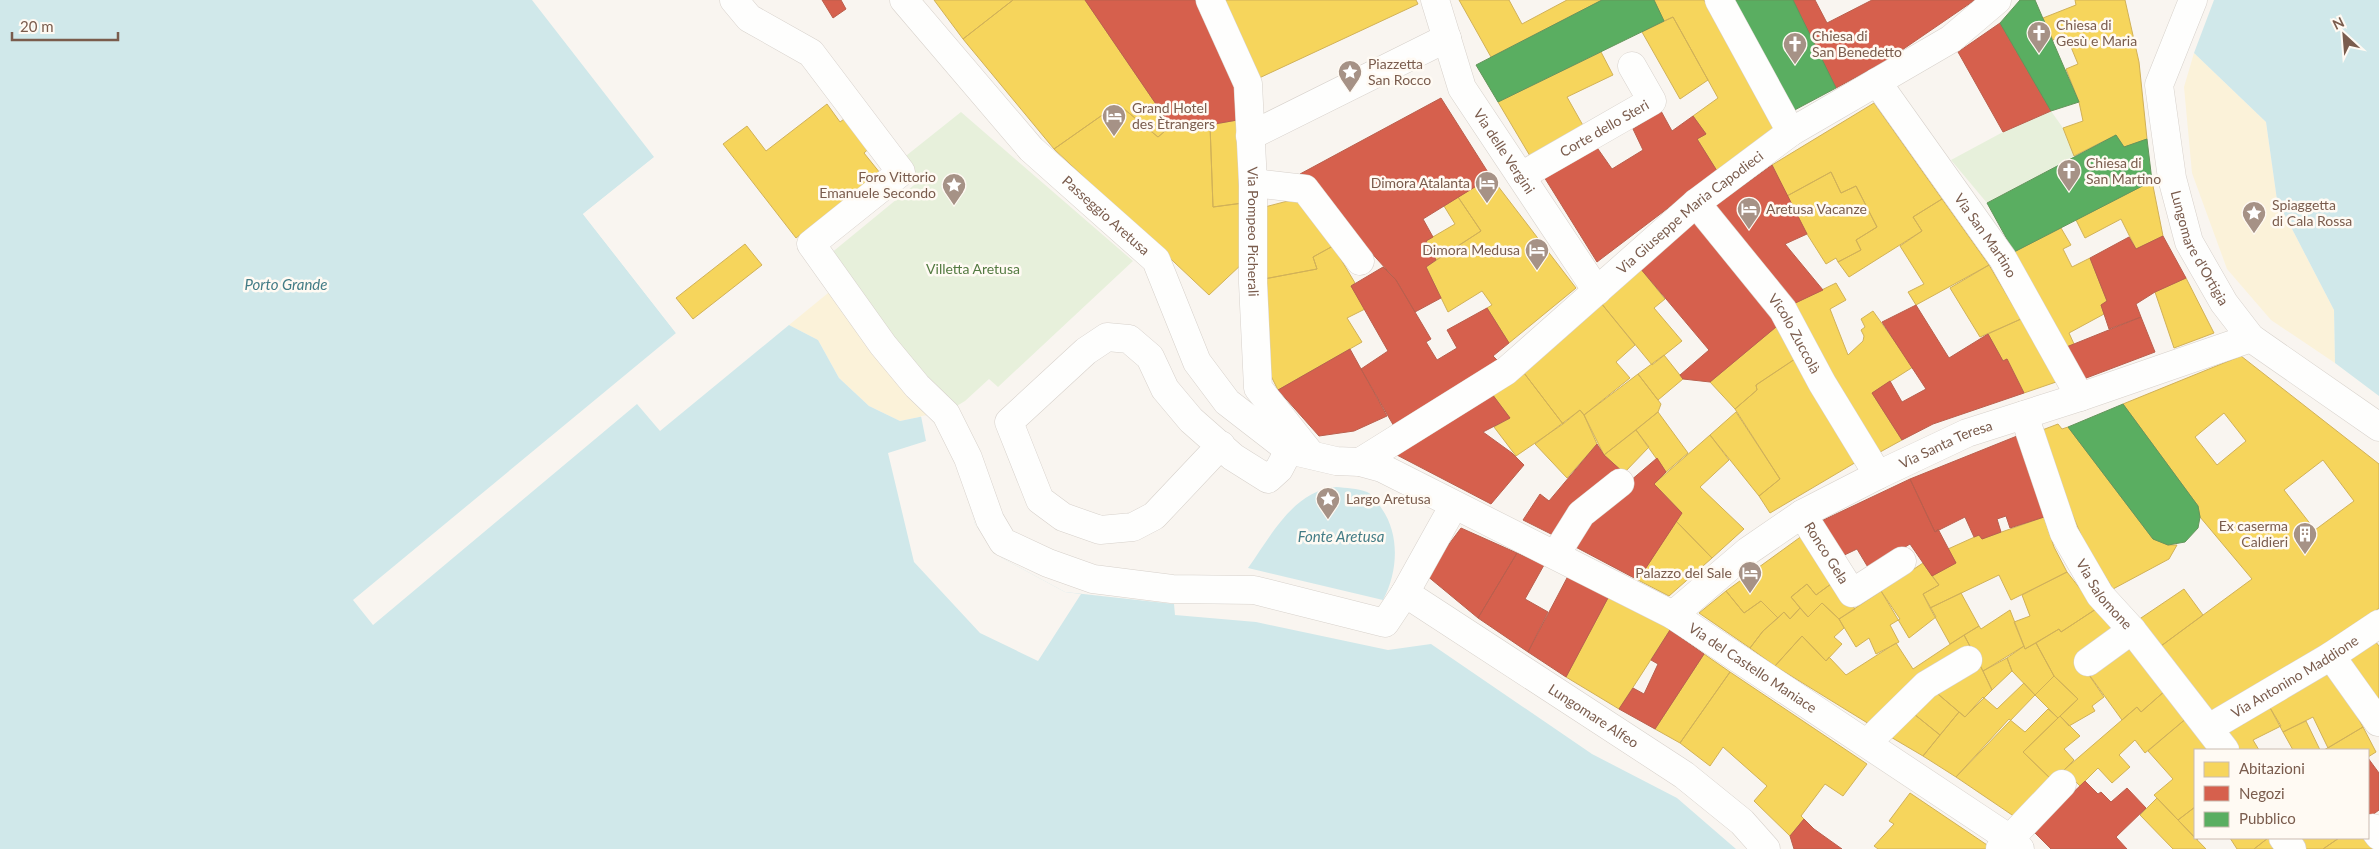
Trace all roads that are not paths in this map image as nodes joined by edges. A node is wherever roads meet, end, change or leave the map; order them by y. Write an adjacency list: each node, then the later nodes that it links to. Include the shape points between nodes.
1 (734, 0): 31 (street, via 748,18 811,53 901,172 812,244 883,344 917,386 946,414 968,458 990,520 1003,542 1048,563 1094,579 1172,588 1254,590 1385,623)
2 (904, 0): 23 (street, Passeggio Aretusa, via 1031,149 1156,260 1197,362 1227,402)
3 (1210, 0): 12 (street, Via Pompeo Picherali, via 1248,84)
4 (1435, 0): 8 (street, Via delle Vergini)
5 (1719, 0): 11 (street)
6 (1997, 0): 10 (street, Via Giuseppe Maria Capodieci, via 1951,39)
7 (2193, 0): 18 (street, Lungomare d'Ortigia, via 2159,85 2172,178 2189,242 2224,303)
8 (1447, 38): 12 (street); 13 (street, Via delle Vergini, via 1462,88)
9 (1632, 66): 13 (street, Corte dello Steri, via 1652,101)
10 (1877, 82): 11 (street, Via Giuseppe Maria Capodieci); 19 (street, Via San Martino, via 2003,259)
11 (1791, 132): 15 (street, Via Giuseppe Maria Capodieci)
12 (1250, 136): 14 (street, Via Pompeo Picherali)
13 (1521, 176): 17 (street, Via delle Vergini)
14 (1253, 183): 16 (street, via 1305,189); 23 (street, Via Pompeo Picherali, via 1258,388)
15 (1696, 203): 17 (street, Via Giuseppe Maria Capodieci); 25 (street, Vicolo Zuccolà, via 1783,310 1822,383)
16 (1360, 261)
17 (1597, 291): 24 (street, Via Giuseppe Maria Capodieci, via 1506,371)
18 (2251, 338): 19 (street, Via Santa Teresa); 21 (street, Lungomare d'Ortigia)
19 (2080, 398): 20 (street, Via Santa Teresa)
20 (2024, 414): 25 (street, Via Santa Teresa, via 1967,433); 34 (street, Via Salomone, via 2064,534 2100,595)
21 (2379, 427)
22 (1221, 446): 22 (street, via 1191,420 1166,389 1150,358 1129,339 1107,337 1086,350 1009,422 1040,500 1063,517 1100,530 1133,527 1154,516); 23 (street, via 1268,479)
23 (1300, 452): 24 (street, Via del Castello Maniace)
24 (1360, 462): 27 (street, Via del Castello Maniace, via 1382,468)
25 (1878, 475): 28 (street, Via Santa Teresa)
26 (1620, 483): 29 (street, via 1581,514)
27 (1461, 508): 29 (street, Via del Castello Maniace); 31 (street)
28 (1802, 514): 30 (street, Ronco Gela, via 1852,593); 32 (street, Via Santa Teresa, via 1748,551)
29 (1556, 554): 32 (street, Via del Castello Maniace)
30 (1902, 561)
31 (1408, 595): 45 (street, Lungomare Alfeo, via 1684,775 1742,822)
32 (1673, 615): 40 (street, Via del Castello Maniace)
33 (2379, 624): 35 (street, Via Antonino Maddione)
34 (2132, 630): 37 (street); 39 (street, Via Salomone)
35 (2330, 656): 38 (street); 39 (street, Via Antonino Maddione)
36 (1968, 660): 40 (street, via 1926,686)
37 (2088, 662)
38 (2379, 721)
39 (2209, 728): 41 (street, Via Salomone)
40 (1867, 743): 44 (street, Via del Castello Maniace)
41 (2224, 749)
42 (2062, 784): 44 (street)
43 (2284, 839): 46 (street)
44 (2010, 846)
45 (1766, 849)
46 (2292, 849)

